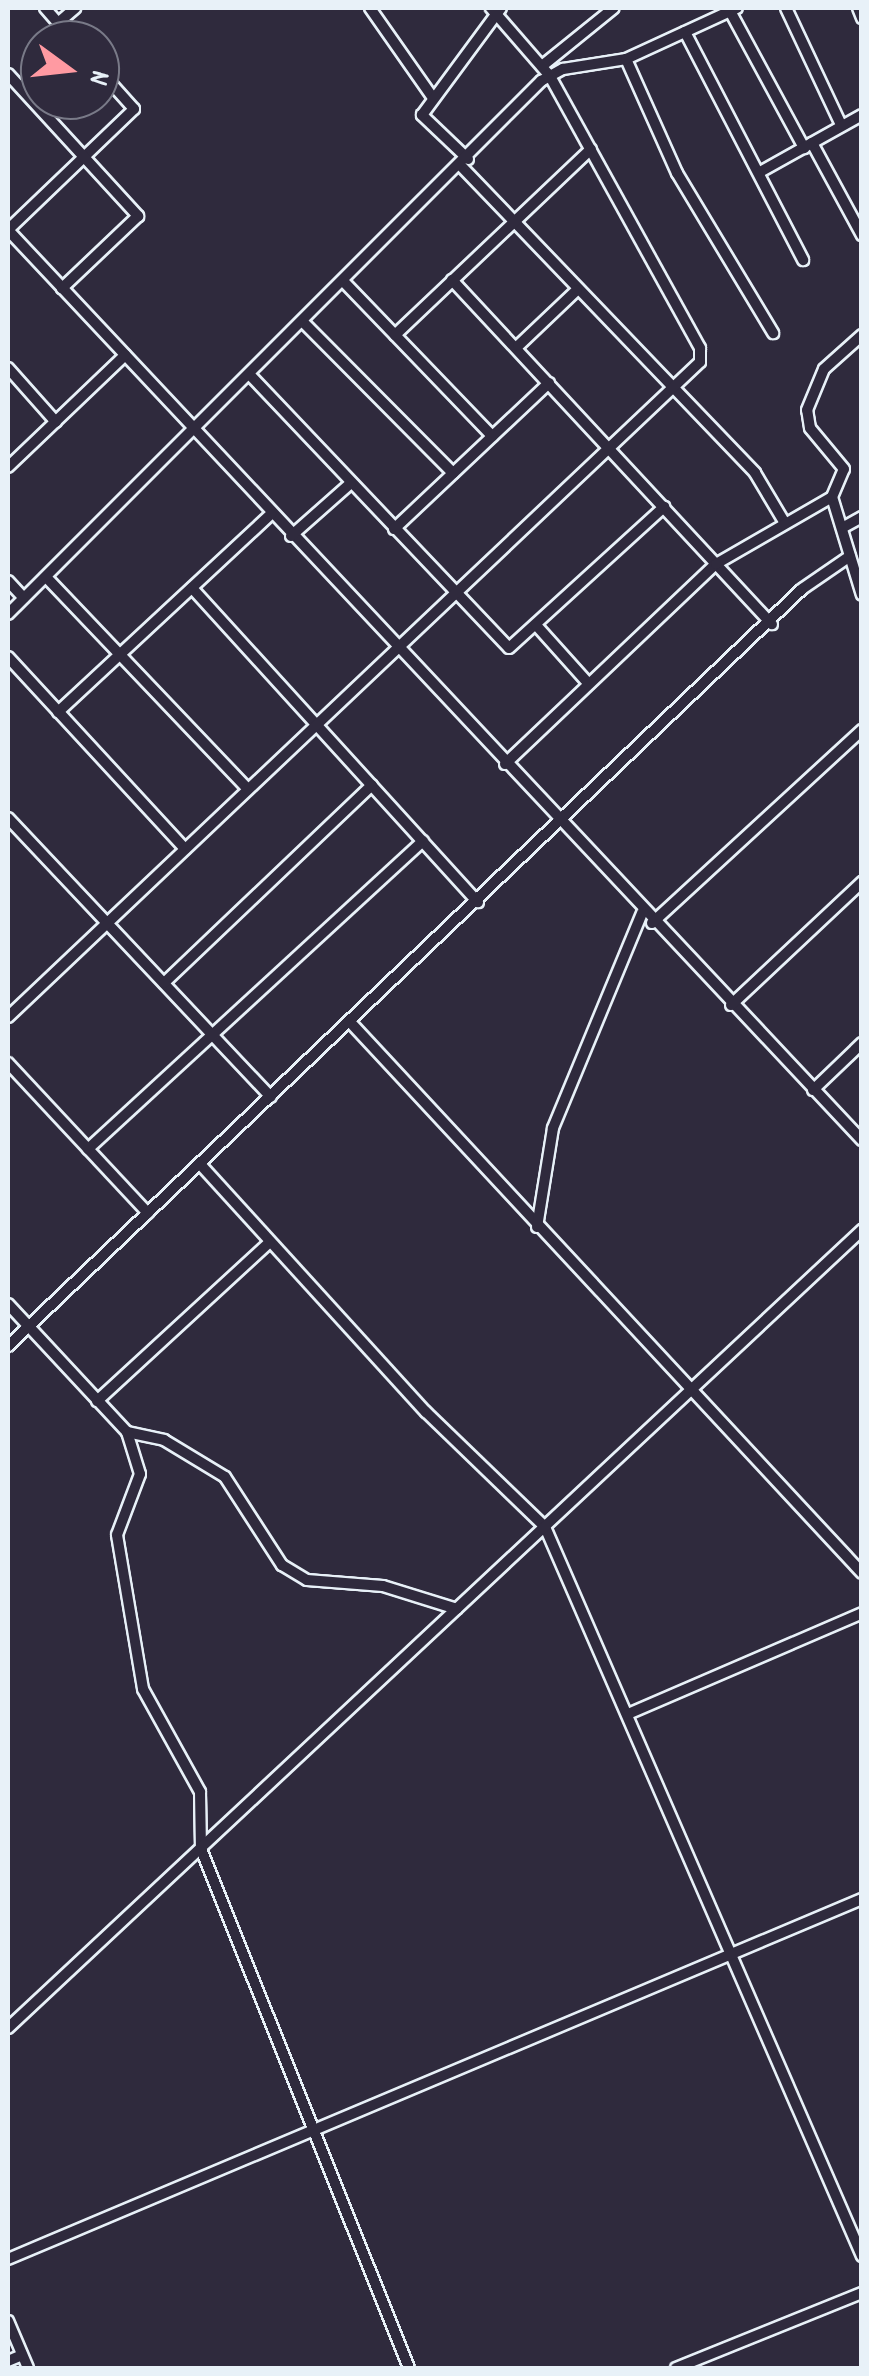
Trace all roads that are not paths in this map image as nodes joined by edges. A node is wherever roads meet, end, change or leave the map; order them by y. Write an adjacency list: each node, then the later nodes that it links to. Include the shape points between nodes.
1 (370, 8): 13 (street)
2 (614, 8): 10 (street)
3 (786, 8): 15 (street)
4 (858, 8): 7 (street)
5 (497, 9): 10 (street); 13 (street)
6 (733, 10): 8 (street); 16 (street)
7 (862, 18)
8 (685, 32): 9 (street); 20 (street)
9 (626, 59): 10 (street); 29 (street, via 677,173)
10 (545, 70): 17 (street); 19 (street)
11 (8, 74): 18 (street)
12 (120, 93): 18 (street, via 134,109)
13 (433, 98): 19 (street, via 424,121)
14 (862, 115): 15 (street)
15 (841, 125): 16 (street)
16 (808, 146): 20 (street); 22 (street)
17 (591, 149): 21 (street); 37 (street, via 700,348 692,375)
18 (84, 157): 26 (street, via 8,230); 26 (street, via 138,216)
19 (464, 163): 21 (street); 25 (street)
20 (760, 172): 23 (street)
21 (514, 222): 24 (street); 27 (street)
22 (862, 235)
23 (803, 260)
24 (452, 280): 30 (street); 32 (street)
25 (344, 282): 28 (street); 30 (street)
26 (62, 288): 33 (street)
27 (577, 290): 32 (street); 37 (street)
28 (304, 322): 35 (street); 43 (street)
29 (773, 332)
30 (394, 335): 40 (street)
31 (862, 335): 45 (street, via 824,369 806,410 810,428 844,469)
32 (518, 346): 36 (street)
33 (125, 355): 38 (street); 39 (street)
34 (8, 368): 38 (street)
35 (250, 375): 39 (street); 44 (street)
36 (549, 383): 40 (street); 41 (street)
37 (674, 392): 41 (street); 49 (street, via 754,473)
38 (56, 422): 42 (street)
39 (195, 430): 47 (street); 55 (street)
40 (492, 436): 43 (street)
41 (612, 451): 46 (street); 59 (street)
42 (8, 468)
43 (453, 473): 51 (street)
44 (351, 483): 51 (street); 52 (street)
45 (832, 497): 49 (street); 50 (street)
46 (664, 507): 54 (street); 63 (street)
47 (271, 514): 52 (street); 57 (street)
48 (862, 517): 50 (street)
49 (783, 520): 54 (street)
50 (842, 528): 53 (street)
51 (394, 529): 59 (street)
52 (292, 536): 64 (street)
53 (850, 556): 58 (street); 62 (street, via 802,590)
54 (716, 564): 62 (street); 67 (street)
55 (46, 577): 60 (street); 65 (street)
56 (8, 581): 60 (street)
57 (192, 588): 65 (street); 69 (street)
58 (861, 592)
59 (457, 596): 63 (street, via 509,648); 64 (street)
60 (24, 598): 61 (street)
61 (8, 614)
62 (772, 624): 75 (street)
63 (536, 625): 67 (street)
64 (398, 648): 69 (street); 71 (street)
65 (122, 654): 68 (street); 73 (street)
66 (8, 657): 68 (street)
67 (589, 684): 71 (street)
68 (58, 712): 77 (street)
69 (316, 724): 72 (street); 73 (street)
70 (862, 730): 81 (street)
71 (505, 764): 75 (street)
72 (372, 785): 76 (street); 83 (street)
73 (248, 789): 77 (street)
74 (8, 818): 82 (street)
75 (560, 824): 79 (street); 80 (street)
76 (422, 841): 79 (street); 87 (street)
77 (185, 849): 82 (street)
78 (862, 882): 84 (street)
79 (478, 902): 86 (street)
80 (642, 913): 81 (street); 96 (street, via 552,1128)
81 (652, 923): 84 (street)
82 (108, 924): 83 (street); 85 (street)
83 (164, 983): 87 (street)
84 (731, 1005): 90 (street)
85 (8, 1016)
86 (350, 1022): 91 (street); 96 (street)
87 (212, 1034): 91 (street); 93 (street)
88 (862, 1043): 90 (street)
89 (8, 1063): 93 (street)
90 (813, 1090): 92 (street)
91 (271, 1097): 94 (street)
92 (862, 1140)
93 (88, 1149): 95 (street)
94 (200, 1164): 95 (street); 98 (street)
95 (148, 1213): 100 (street)
96 (537, 1226): 102 (street)
97 (862, 1230): 102 (street)
98 (270, 1242): 103 (street); 105 (street)
99 (8, 1304): 100 (street)
100 (28, 1326): 101 (street); 103 (street)
101 (8, 1346)
102 (688, 1392): 105 (street); 106 (street)
103 (97, 1400): 104 (street)
104 (127, 1432): 107 (street, via 164,1440 225,1477 282,1565 307,1580 383,1586); 110 (street, via 140,1474 117,1535 143,1689 200,1792)
105 (545, 1527): 107 (street); 109 (street)
106 (862, 1574)
107 (457, 1609): 110 (street)
108 (862, 1613): 109 (street)
109 (628, 1714): 112 (street)
110 (201, 1849): 113 (street); 114 (street)
111 (862, 1899): 112 (street)
112 (731, 1952): 114 (street); 115 (street)
113 (8, 2028)
114 (312, 2128): 116 (street); 122 (street)
115 (862, 2256)
116 (8, 2259)
117 (862, 2293): 123 (street)
118 (8, 2321): 119 (street)
119 (22, 2355): 120 (street); 121 (street)
120 (8, 2362)
121 (28, 2368)
122 (409, 2368)
123 (676, 2368)

